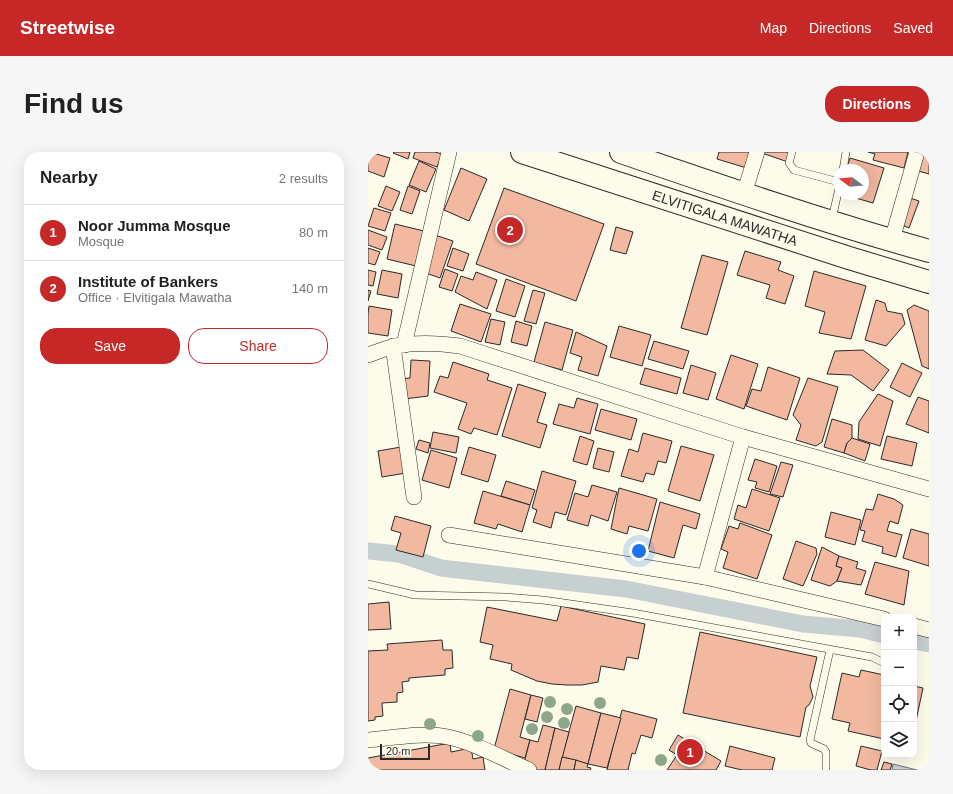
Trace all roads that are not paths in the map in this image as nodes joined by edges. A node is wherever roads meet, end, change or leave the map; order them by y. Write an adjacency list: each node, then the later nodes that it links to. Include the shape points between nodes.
1 (449, 152): 16 (street)
2 (522, 152): 15 (highway, ELVITIGALA MAWATHA)
3 (621, 152): 10 (highway, ELVITIGALA MAWATHA)
4 (757, 152): 10 (street)
5 (792, 152): 9 (lane, via 789,163 794,170)
6 (846, 152): 8 (lane)
7 (917, 152): 13 (street)
8 (843, 164)
9 (833, 180)
10 (744, 194): 12 (highway, ELVITIGALA MAWATHA)
11 (837, 200): 12 (lane)
12 (832, 222): 13 (highway, ELVITIGALA MAWATHA)
13 (892, 240): 14 (highway, ELVITIGALA MAWATHA)
14 (929, 251)
15 (929, 282)
16 (399, 345): 17 (street); 18 (street, via 428,342 460,346); 20 (street)
17 (368, 355)
18 (743, 437): 19 (street); 22 (street)
19 (929, 489)
20 (414, 497)
21 (449, 536): 22 (street)
22 (705, 577): 24 (street)
23 (368, 584): 27 (lane, via 415,595 543,600 633,613)
24 (881, 618)
25 (917, 627): 26 (street)
26 (929, 630)
27 (830, 650): 28 (lane, via 872,657); 31 (lane, via 810,740 826,752)
28 (881, 662)
29 (368, 740): 30 (street, via 447,737 465,742)
30 (529, 770)
31 (826, 770)

